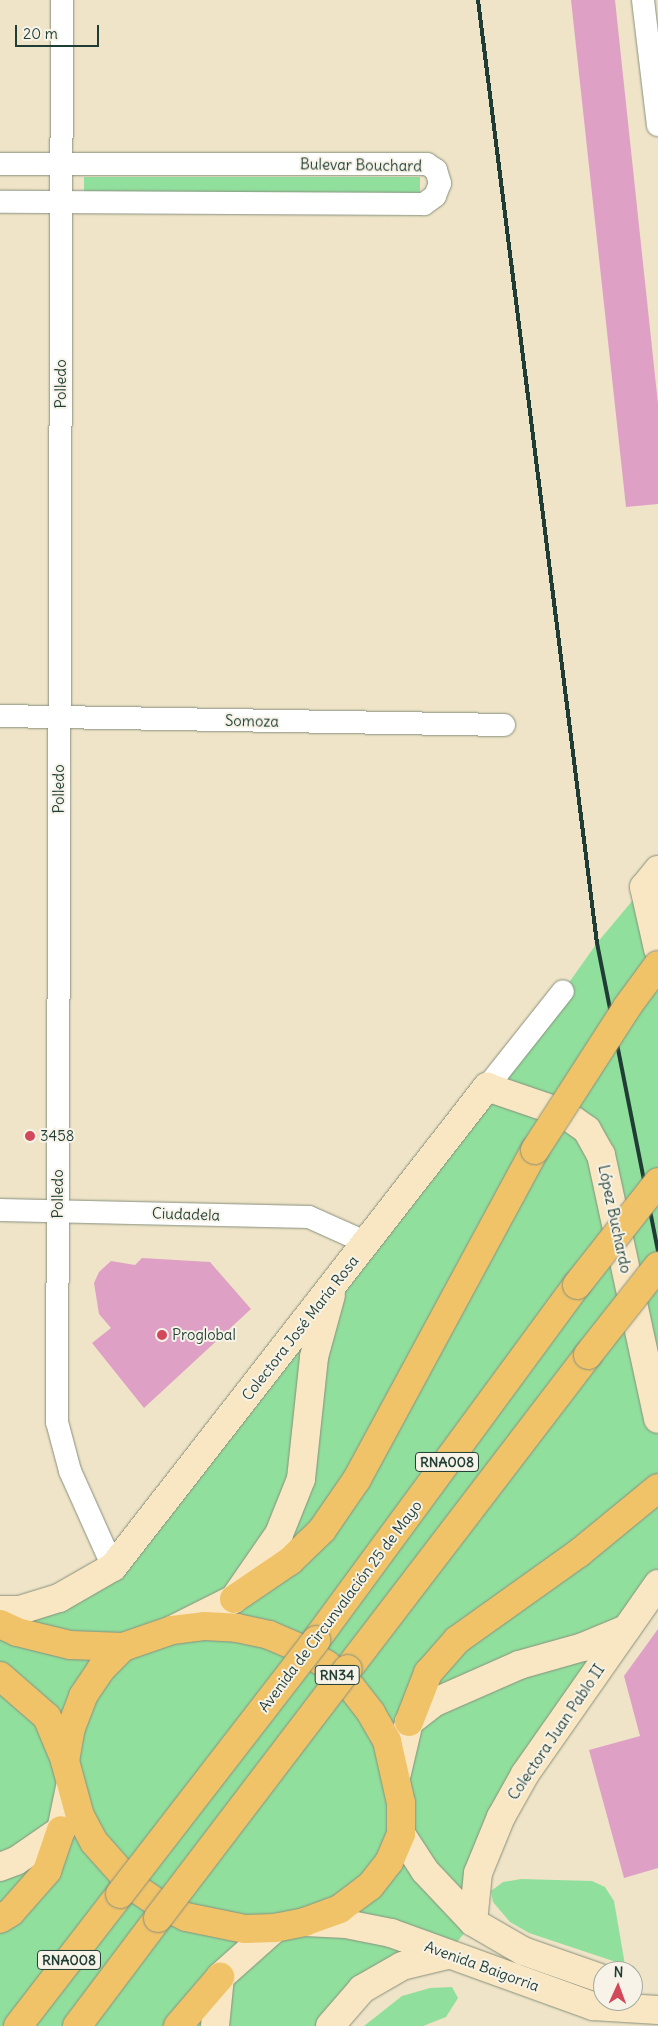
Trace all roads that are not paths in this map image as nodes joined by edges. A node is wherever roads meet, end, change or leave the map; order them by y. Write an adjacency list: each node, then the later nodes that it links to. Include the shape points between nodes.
1 (62, 0): 5 (street, Polledo)
2 (643, 0): 3 (street)
3 (658, 124)
4 (0, 164): 5 (street, Bulevar Bouchard)
5 (61, 164): 7 (street, Polledo); 7 (street, Bulevar Bouchard, via 427,164 436,170 440,183 435,196 424,204)
6 (0, 202): 7 (street, Bulevar Bouchard)
7 (61, 202): 9 (street, Polledo)
8 (0, 716): 9 (street, Somoza)
9 (59, 717): 10 (street, Somoza); 18 (street, Polledo)
10 (504, 725)
11 (651, 879): 12 (street)
12 (658, 949)
13 (658, 966): 26 (highway, bridge, via 627,1007 535,1150 357,1479 322,1530 290,1561)
14 (563, 991): 15 (street, Colectora José María Rosa)
15 (487, 1087): 19 (street, Colectora José María Rosa); 22 (street, López Buchardo, via 563,1113 587,1130 601,1155)
16 (658, 1182): 49 (highway, Avenida de Circunvalación 25 de Mayo / RNA008, bridge, via 316,1640)
17 (0, 1210): 18 (street, Ciudadela)
18 (58, 1210): 19 (street, Ciudadela, via 309,1217); 24 (street, Polledo, via 57,1422 70,1471)
19 (367, 1243): 21 (street, Colectora José María Rosa)
20 (658, 1266): 50 (highway, RNA008, bridge)
21 (334, 1284): 24 (street, Colectora José María Rosa); 26 (street, via 314,1357 301,1479 279,1534)
22 (658, 1419)
23 (649, 1497): 33 (highway, via 579,1553 457,1640 428,1673)
24 (113, 1567): 27 (street, Colectora José María Rosa, via 59,1598 20,1610)
25 (658, 1584): 29 (street, Colectora Juan Pablo II)
26 (234, 1599): 30 (street)
27 (0, 1610)
28 (0, 1624): 31 (highway, RN34, via 17,1632 70,1645)
29 (626, 1629): 33 (street, via 583,1647 518,1665 476,1683 433,1703); 41 (street, Colectora Juan Pablo II, via 525,1774 501,1817 478,1874)
30 (172, 1630): 31 (highway, RN34); 34 (highway, RN34, via 204,1626 253,1632 299,1648 327,1665 351,1687 371,1713 387,1742)
31 (123, 1647): 35 (highway, via 101,1669 83,1696 71,1728)
32 (0, 1676): 35 (highway, via 47,1717)
33 (409, 1722): 34 (street)
34 (397, 1773): 37 (highway, RN34, via 402,1803)
35 (68, 1774): 36 (street); 42 (highway, via 94,1842 112,1866 146,1896 186,1917 215,1925)
36 (61, 1830): 38 (street, via 16,1861); 39 (highway, via 47,1870 11,1912)
37 (401, 1834): 40 (highway, via 389,1862 370,1886 340,1909); 41 (street, Avenida Baigorria, via 425,1871)
38 (0, 1867)
39 (0, 1919)
40 (305, 1922): 42 (highway); 43 (street, Avenida Baigorria, via 346,1924 391,1933)
41 (472, 1922): 44 (street, Avenida Baigorria, via 524,1951)
42 (275, 1928): 45 (street)
43 (447, 1954): 48 (street, Avenida Baigorria, via 593,2006); 53 (street, via 402,1966 362,1989)
44 (593, 1975)
45 (220, 1977): 51 (highway); 52 (street)
46 (643, 1999): 47 (street)
47 (658, 2006)
48 (658, 2010)
49 (18, 2026)
50 (77, 2026)
51 (178, 2026)
52 (215, 2026)
53 (330, 2026)

